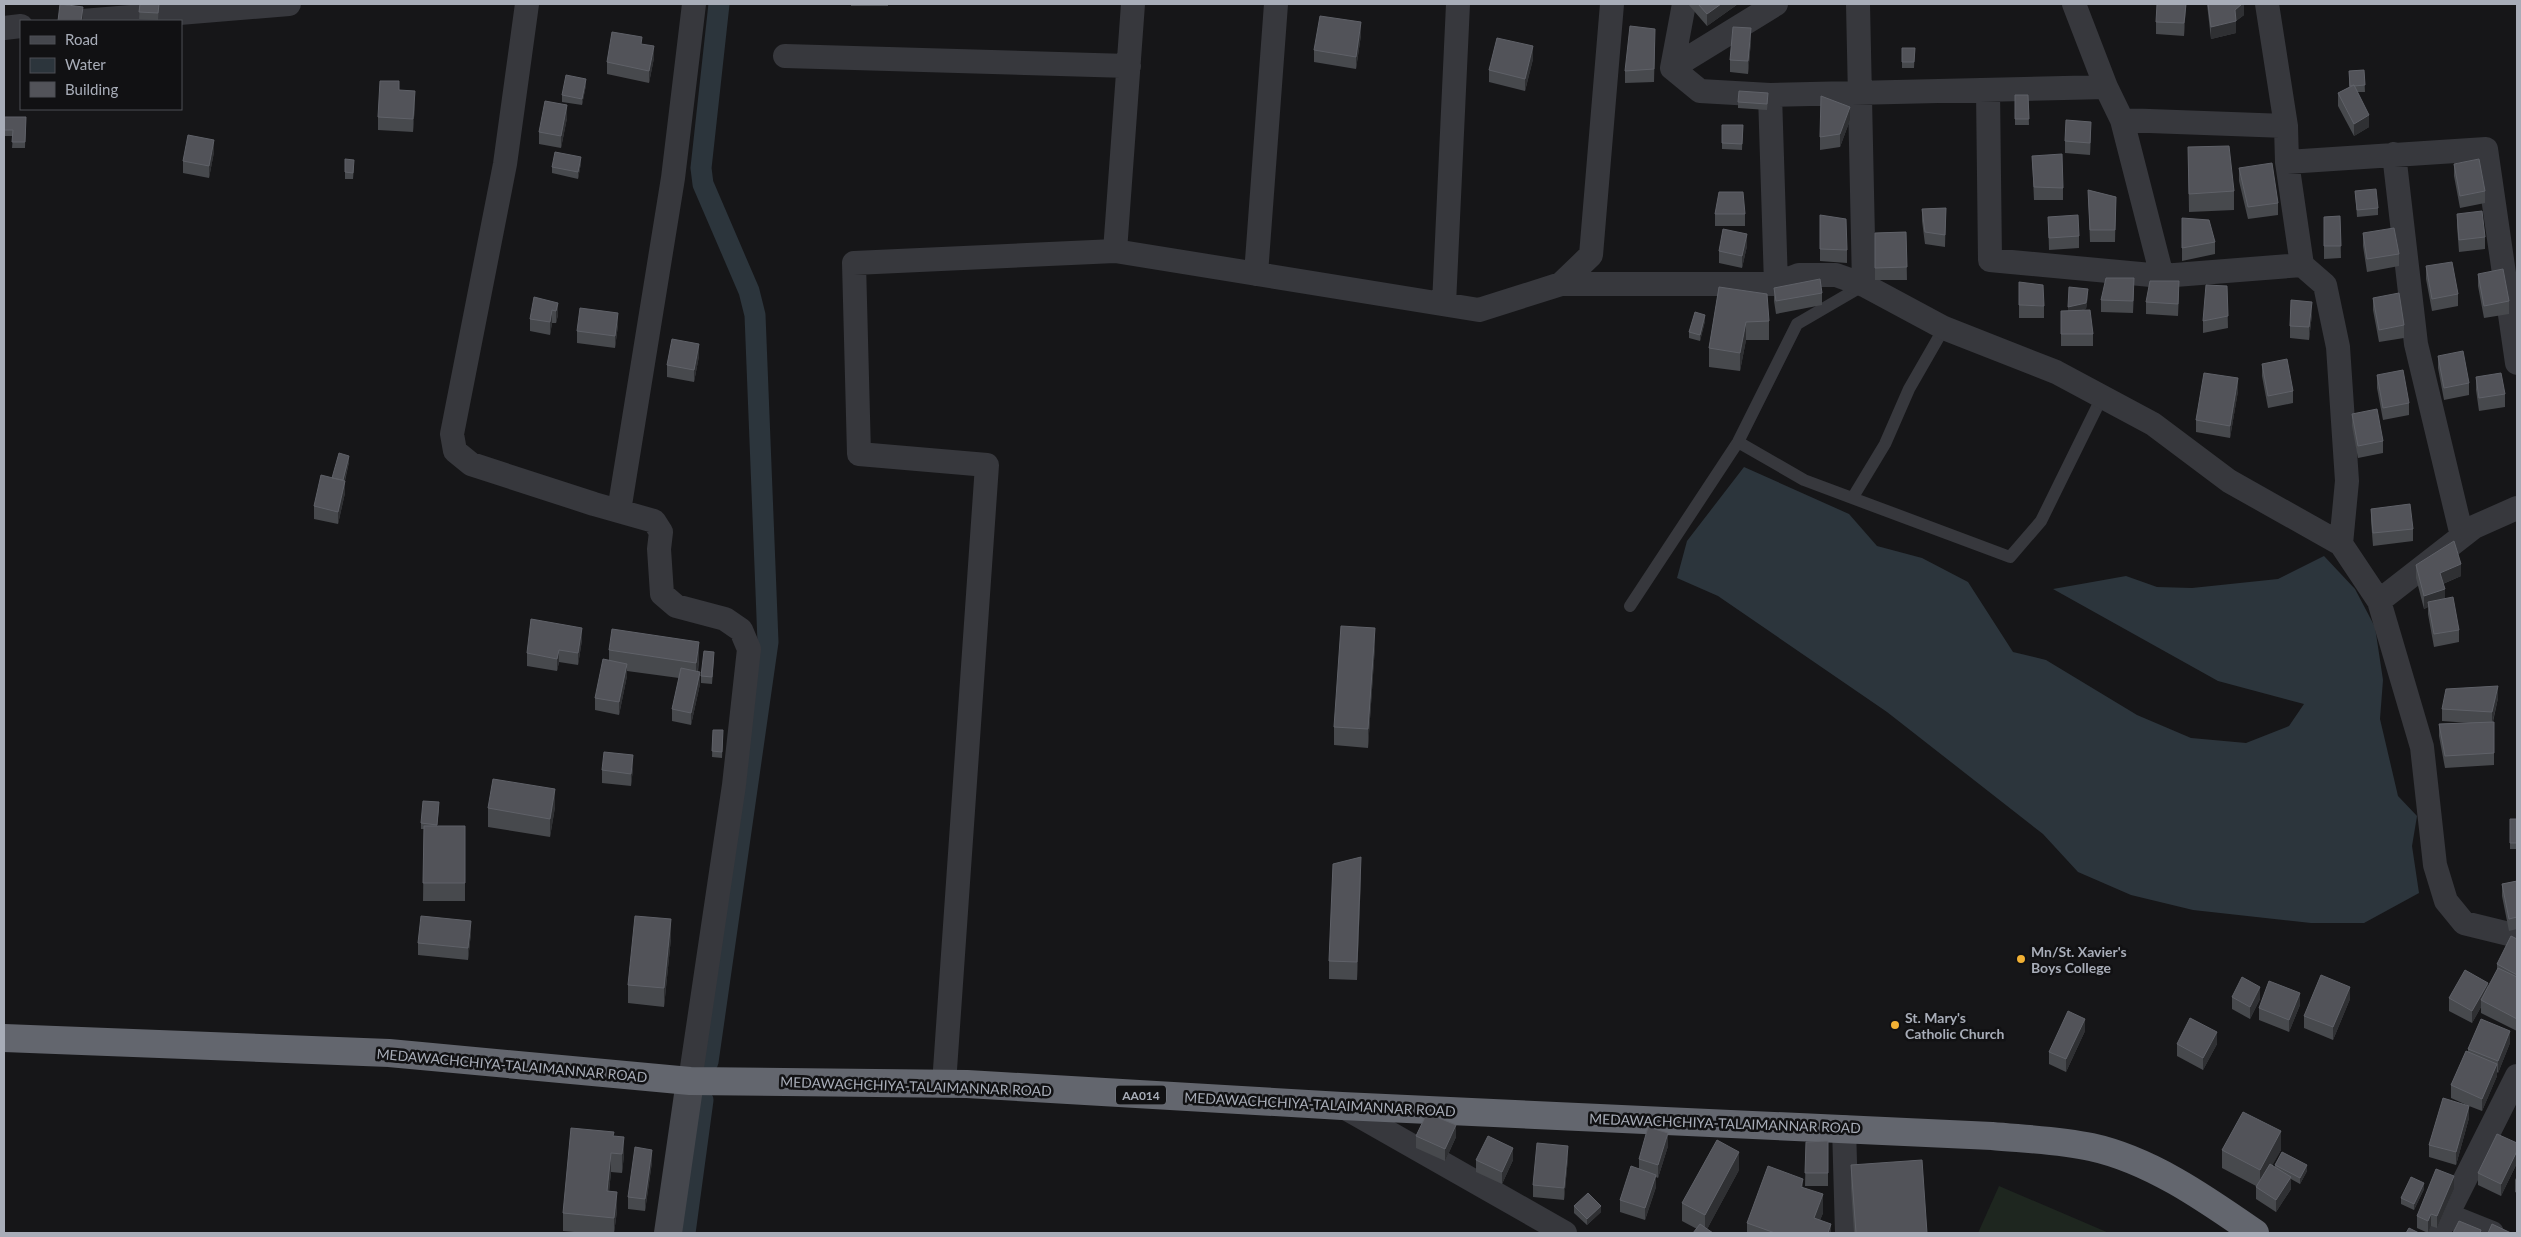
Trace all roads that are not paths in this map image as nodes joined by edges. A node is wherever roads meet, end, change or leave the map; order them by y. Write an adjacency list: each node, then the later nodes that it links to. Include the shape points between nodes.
1 (289, 4): 13 (street)
2 (527, 4): 42 (street, via 505,164 452,434 455,451 471,464)
3 (694, 4): 42 (street, via 673,178)
4 (1133, 4): 18 (street)
5 (1276, 4): 30 (street)
6 (1458, 4): 35 (street)
7 (1612, 4): 32 (street, via 1591,255)
8 (1684, 4): 19 (street)
9 (1776, 4): 19 (street)
10 (1858, 4): 22 (street)
11 (2074, 4): 20 (street)
12 (2267, 4): 25 (street)
13 (118, 11): 14 (street)
14 (86, 20)
15 (20, 26): 16 (street)
16 (4, 28)
17 (784, 56): 18 (street)
18 (1129, 66): 28 (street)
19 (1672, 68): 23 (street, via 1700,91)
20 (2106, 87): 21 (street); 24 (street)
21 (1988, 90): 22 (street); 31 (street, via 1990,260)
22 (1859, 93): 23 (street); 34 (street)
23 (1770, 95): 33 (street)
24 (2122, 120): 25 (street); 31 (street)
25 (2286, 126): 27 (street)
26 (2394, 154): 27 (street); 37 (street, via 2486,149); 43 (street, via 2416,344)
27 (2287, 162): 29 (street)
28 (1116, 251): 30 (street); 51 (street, via 854,263 859,454 987,465)
29 (2302, 265): 31 (street); 44 (street, via 2324,285 2338,347 2347,481)
30 (1256, 274): 35 (street)
31 (2162, 276)
32 (1562, 284): 33 (street); 35 (street, via 1479,310)
33 (1776, 284): 34 (street, via 1799,274 1827,274)
34 (1864, 285): 36 (street); 39 (lane, via 1797,324)
35 (1444, 304)
36 (1944, 328): 38 (street, via 2056,372); 40 (lane, via 1909,388 1886,444)
37 (2517, 362)
38 (2102, 397): 40 (lane, via 2041,522 2010,557); 44 (street, via 2153,424 2229,481)
39 (1738, 442): 40 (lane, via 1804,480); 46 (lane)
40 (1853, 497)
41 (2517, 508): 43 (street, via 2474,527)
42 (619, 511): 50 (street, via 654,521 662,532 662,594 676,606 725,619 741,630 749,649 734,785)
43 (2462, 536): 45 (street)
44 (2341, 544): 45 (street)
45 (2379, 601): 47 (street, via 2422,747 2435,865 2446,900 2464,924)
46 (1630, 606)
47 (2517, 936)
48 (4, 1038): 50 (highway, MEDAWACHCHIYA-TALAIMANNAR ROAD / AA014, via 389,1053)
49 (2517, 1076): 54 (street)
50 (690, 1081): 51 (highway, MEDAWACHCHIYA-TALAIMANNAR ROAD / AA014); 55 (street)
51 (944, 1084): 52 (highway, MEDAWACHCHIYA-TALAIMANNAR ROAD / AA014)
52 (1342, 1106): 53 (highway, MEDAWACHCHIYA-TALAIMANNAR ROAD / AA014); 56 (street)
53 (1844, 1127): 57 (street); 58 (highway, MEDAWACHCHIYA-TALAIMANNAR ROAD / AA014, via 1992,1136 2091,1147 2151,1168 2209,1201)
54 (2442, 1224): 59 (street)
55 (668, 1233)
56 (1564, 1233)
57 (1847, 1233)
58 (2255, 1233)
59 (2492, 1233)

